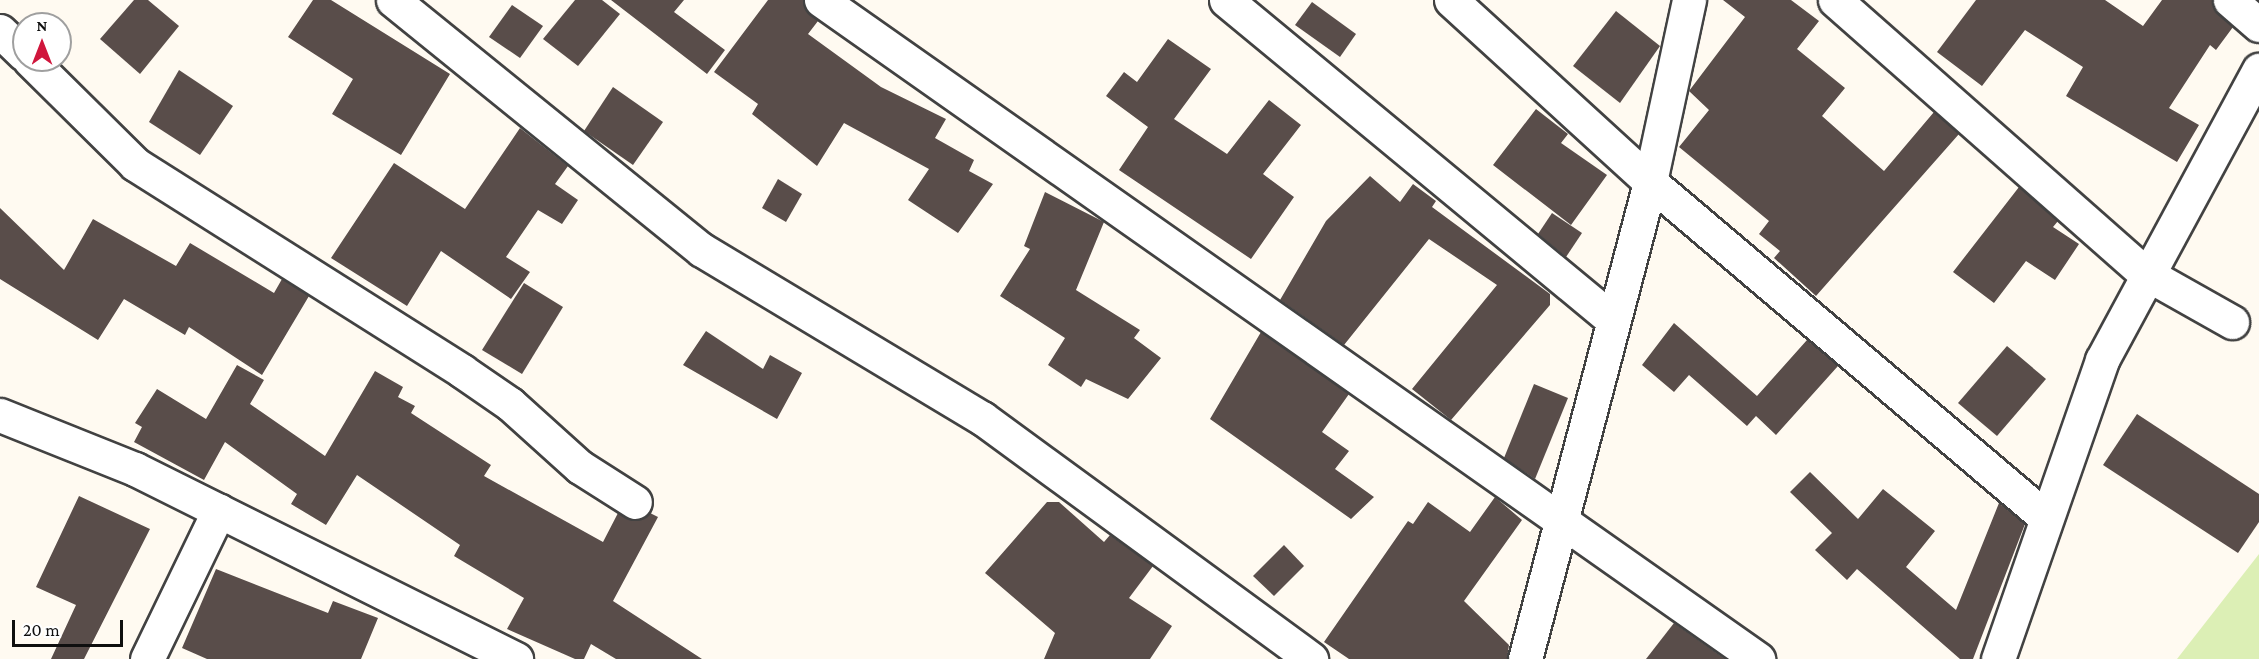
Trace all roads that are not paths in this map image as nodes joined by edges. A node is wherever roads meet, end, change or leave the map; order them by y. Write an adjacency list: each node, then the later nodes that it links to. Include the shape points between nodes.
1 (393, 0): 26 (street, via 702,250 982,418)
2 (821, 0): 23 (street)
3 (1226, 0): 15 (street)
4 (1451, 0): 13 (street)
5 (1689, 0): 13 (street)
6 (1835, 0): 14 (street)
7 (2230, 0): 8 (street)
8 (2259, 25)
9 (0, 31): 10 (street)
10 (12, 42)
11 (2259, 70): 14 (street)
12 (42, 72): 20 (street, via 135,164 462,371 510,404 580,467)
13 (1650, 182): 15 (street); 22 (street)
14 (2145, 273): 16 (street); 22 (street, via 2102,360)
15 (1611, 319): 23 (street)
16 (2232, 322)
17 (0, 390): 19 (street)
18 (0, 415): 19 (street)
19 (38, 427): 21 (street)
20 (635, 502)
21 (219, 510): 24 (street); 25 (street)
22 (2044, 516): 29 (street)
23 (1560, 520): 27 (street); 28 (street)
24 (147, 659)
25 (516, 659)
26 (1311, 659)
27 (1525, 659)
28 (1758, 659)
29 (1998, 659)

